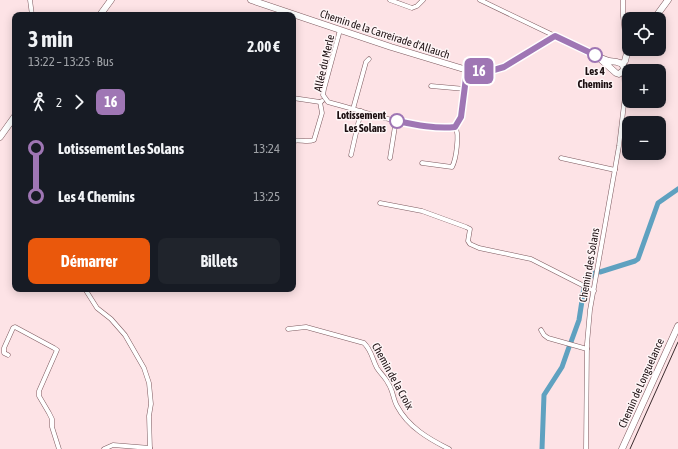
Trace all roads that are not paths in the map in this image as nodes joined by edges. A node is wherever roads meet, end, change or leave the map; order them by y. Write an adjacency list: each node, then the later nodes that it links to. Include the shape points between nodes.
1 (30, 0): 9 (street)
2 (111, 0): 10 (street)
3 (251, 0): 11 (street, Chemin de la Carreirade d'Allauch)
4 (390, 0): 5 (street, via 412,8)
5 (422, 0)
6 (480, 0): 16 (street)
7 (623, 0): 12 (street)
8 (668, 0): 13 (street)
9 (32, 12)
10 (102, 12)
11 (287, 12)
12 (623, 12)
13 (659, 12)
14 (296, 15): 15 (street, Chemin de la Carreirade d'Allauch)
15 (340, 30): 21 (street, Chemin de la Carreirade d'Allauch); 28 (street, Allée du Merle, via 324,89)
16 (555, 36): 18 (street); 21 (street, Chemin de la Carreirade d'Allauch, via 504,67 487,72)
17 (627, 56): 20 (street)
18 (598, 57): 20 (street); 23 (street)
19 (369, 58): 31 (street)
20 (621, 66): 22 (street, Chemin des Solans); 23 (street, via 613,67); 23 (street, via 620,74)
21 (467, 70): 26 (street)
22 (622, 71)
23 (615, 72): 24 (street)
24 (622, 82)
25 (431, 86): 26 (street)
26 (465, 89): 35 (street, via 461,117)
27 (296, 98): 29 (street)
28 (325, 99): 29 (street); 31 (street, Allée du Merle)
29 (320, 102): 37 (street, via 322,113 314,140)
30 (623, 108): 42 (street, Chemin des Solans)
31 (354, 109): 32 (street, Allée du Merle)
32 (361, 110): 34 (street, Allée du Merle); 38 (street)
33 (12, 120): 36 (street)
34 (396, 120): 35 (street, Allée du Merle, via 416,125); 39 (street)
35 (455, 127): 41 (street, via 458,132 452,167)
36 (0, 137)
37 (296, 140)
38 (351, 155)
39 (390, 158)
40 (561, 158): 42 (street)
41 (422, 164)
42 (615, 170): 44 (street, Chemin des Solans)
43 (380, 203): 44 (street, via 422,212 466,227 470,229 470,244 531,259)
44 (594, 291): 49 (street, Chemin des Solans)
45 (87, 292): 51 (street, via 97,308 125,335 144,368 149,383 151,404)
46 (678, 326): 56 (street, Chemin de Longuelance)
47 (288, 329): 54 (street, Chemin de la Croix, via 306,327 364,343 370,349 377,369 389,383 396,405 407,420 425,436)
48 (541, 330): 49 (street, via 548,338)
49 (586, 349): 55 (street, Chemin des Solans)
50 (8, 355): 52 (street, via 4,348 15,327 57,350 39,396 52,419)
51 (150, 448): 53 (street, via 113,445)
52 (59, 449)
53 (104, 449)
54 (449, 449)
55 (586, 449)
56 (622, 449)

